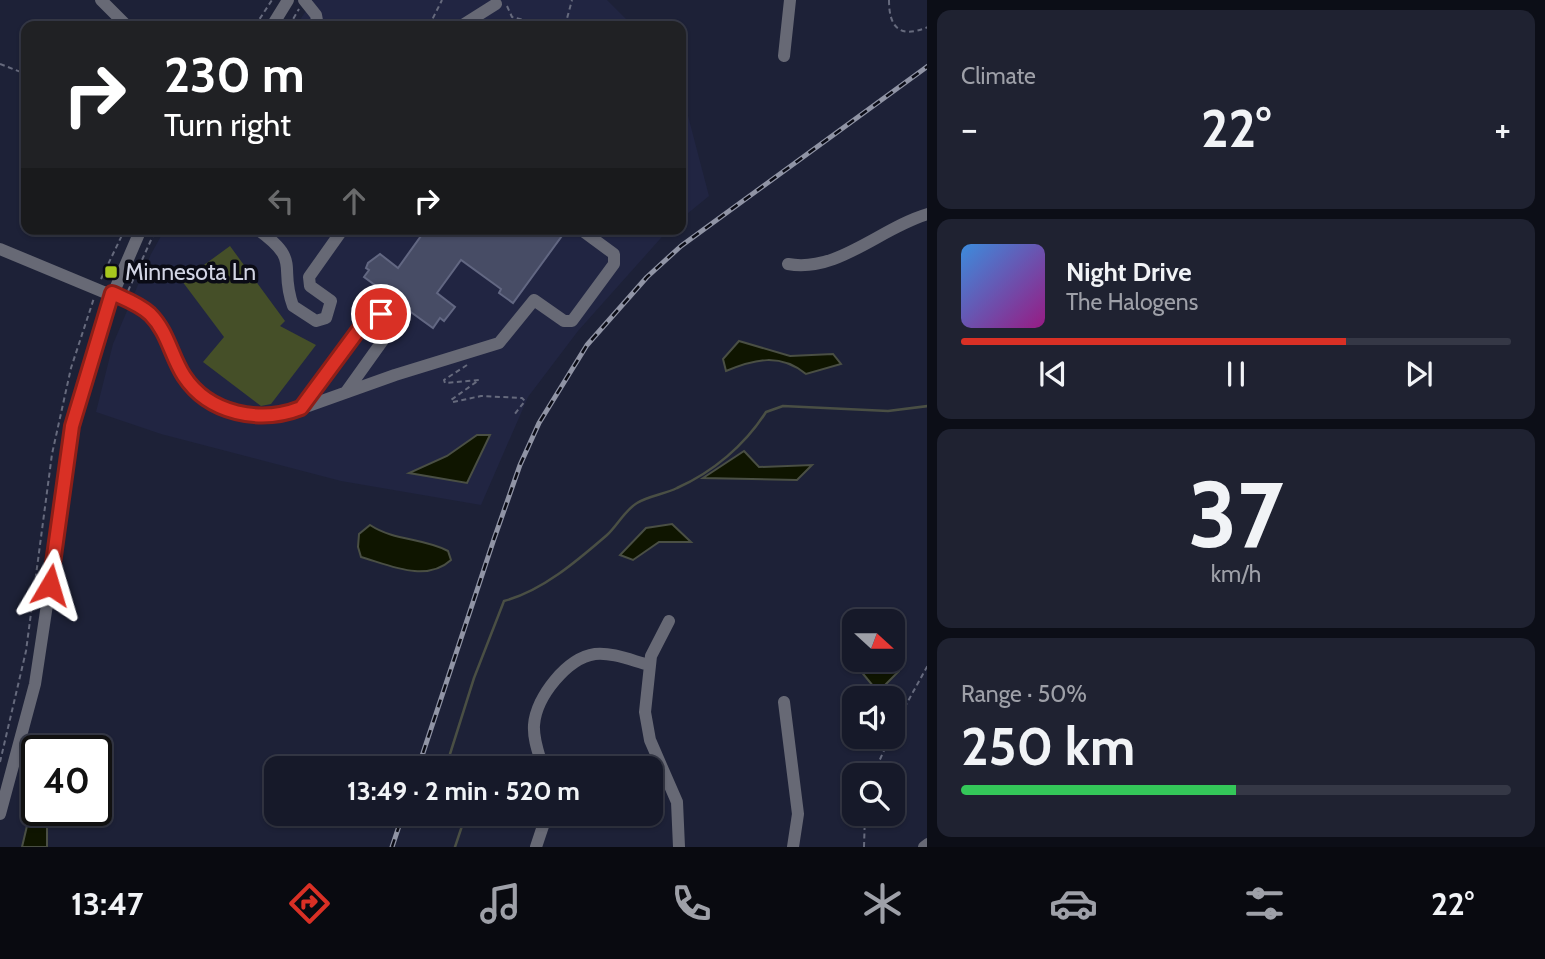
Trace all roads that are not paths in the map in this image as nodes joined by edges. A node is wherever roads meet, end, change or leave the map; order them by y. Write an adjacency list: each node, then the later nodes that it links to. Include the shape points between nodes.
1 (101, 0): 6 (street)
2 (288, 0): 7 (street)
3 (790, 0): 10 (street)
4 (304, 1): 8 (street)
5 (501, 3): 9 (street)
6 (122, 21)
7 (275, 21)
8 (317, 21)
9 (470, 21)
10 (784, 56)
11 (927, 214): 17 (street, via 903,221 826,263)
12 (138, 235): 20 (street)
13 (266, 235): 19 (street, via 285,256)
14 (339, 235): 18 (street)
15 (588, 235): 21 (street, via 614,254 614,264 572,321 564,321 534,300 499,343)
16 (0, 249): 20 (street)
17 (788, 264)
18 (308, 282): 19 (street); 19 (street, via 331,301 330,312 321,320 293,306)
19 (289, 289)
20 (112, 293): 22 (street, via 142,308 159,324 184,376 204,399 256,417); 27 (street, via 77,406 35,684)
21 (346, 392): 22 (street); 22 (street, via 391,329 381,314 369,316)
22 (301, 408)
23 (669, 621): 24 (street)
24 (649, 665): 26 (street, via 600,654 571,665 543,698 535,718); 30 (street, via 646,721 653,749 675,792)
25 (784, 702): 31 (street, via 798,814)
26 (539, 756)
27 (0, 814)
28 (543, 826): 29 (street)
29 (536, 847)
30 (679, 847)
31 (793, 847)

